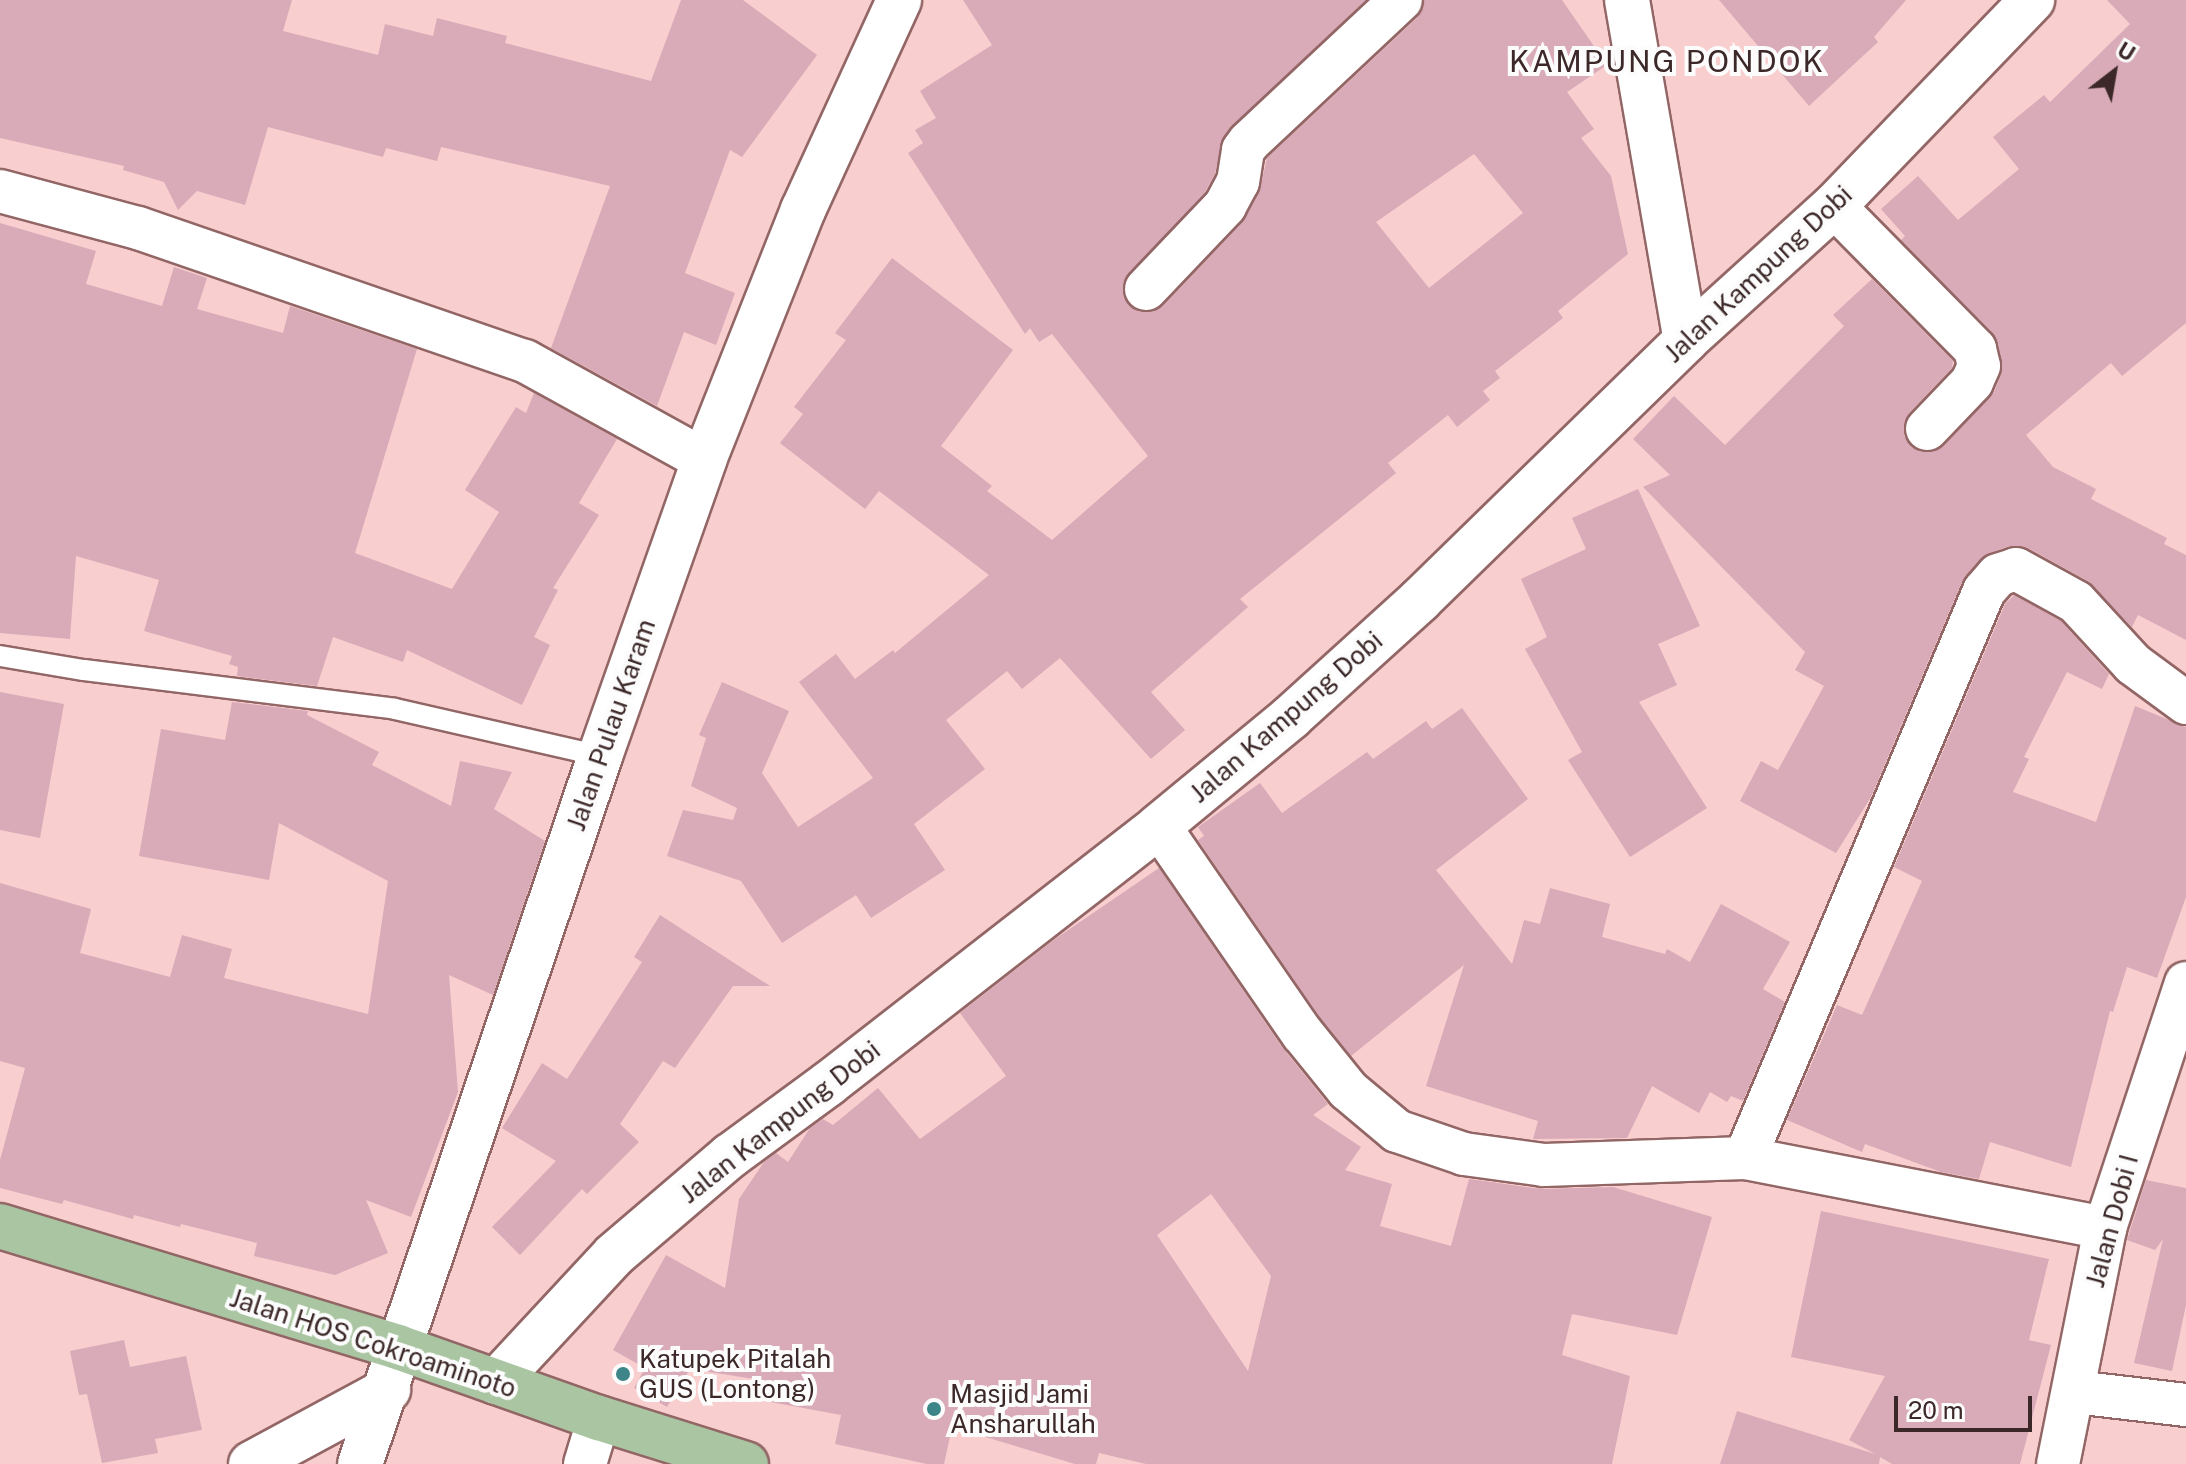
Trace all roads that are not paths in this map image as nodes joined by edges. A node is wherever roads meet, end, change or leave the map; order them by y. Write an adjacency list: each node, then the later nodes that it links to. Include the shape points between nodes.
1 (899, 0): 10 (street, Jalan Pulau Karam, via 803,210)
2 (1401, 0): 7 (street, via 1249,142 1225,206)
3 (1627, 0): 8 (street)
4 (2032, 0): 6 (street, Jalan Kampung Dobi)
5 (0, 191): 10 (street, via 138,228 525,361)
6 (1834, 206): 8 (street, Jalan Kampung Dobi); 9 (street, via 1975,349 1979,366 1972,382)
7 (1146, 289)
8 (1686, 340): 14 (street, Jalan Kampung Dobi, via 1420,600 1291,717)
9 (1927, 429)
10 (704, 460): 13 (street, Jalan Pulau Karam)
11 (0, 656): 13 (lane, via 395,709)
12 (2186, 703): 16 (street, via 2133,664 2076,602 2016,569 1998,575 1984,591)
13 (600, 756): 19 (street, Jalan Pulau Karam)
14 (1159, 826): 16 (street, via 1302,1033 1348,1090 1397,1131 1464,1154 1544,1165); 20 (street, Jalan Kampung Dobi, via 730,1156 614,1255)
15 (2186, 983): 18 (street, Jalan Dobi I)
16 (1745, 1158): 18 (street)
17 (0, 1226): 19 (main road, Jalan HOS Cokroaminoto)
18 (2105, 1228): 22 (street, Jalan Dobi I)
19 (398, 1347): 20 (main road, Jalan HOS Cokroaminoto); 21 (street, Jalan Pulau Karam)
20 (496, 1382): 24 (main road, Jalan HOS Cokroaminoto)
21 (388, 1390): 25 (street); 26 (street, Jalan Pulau Karam)
22 (2075, 1392): 23 (street); 29 (street, Jalan Dobi I)
23 (2186, 1405)
24 (599, 1418): 27 (street); 28 (main road, Jalan HOS Cokroaminoto)
25 (251, 1464)
26 (360, 1464)
27 (585, 1464)
28 (746, 1464)
29 (2058, 1464)

